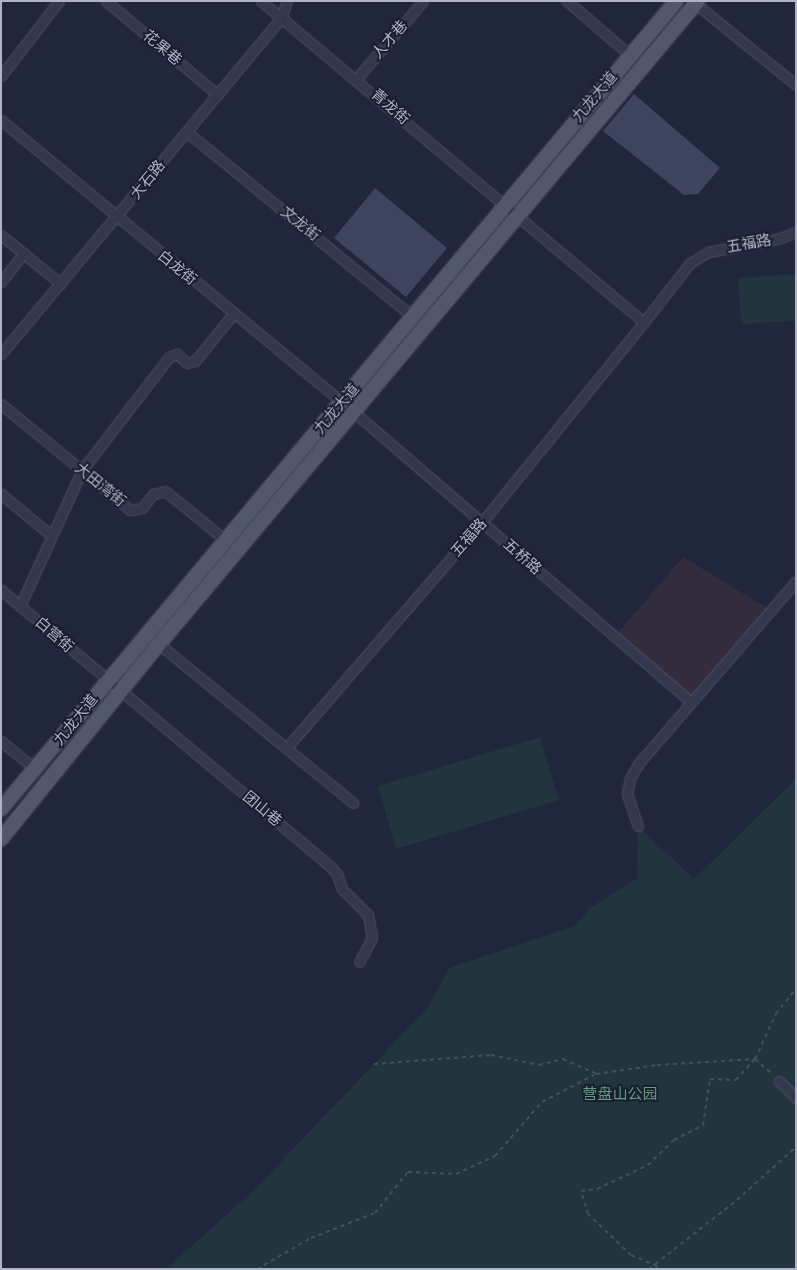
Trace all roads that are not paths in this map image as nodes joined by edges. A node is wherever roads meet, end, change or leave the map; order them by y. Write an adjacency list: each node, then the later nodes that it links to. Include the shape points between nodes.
1 (59, 1): 11 (street)
2 (106, 1): 14 (street, 花果巷)
3 (262, 1): 9 (street, 青龙街)
4 (287, 1): 9 (street, 大石路)
5 (423, 1): 12 (street, 人才巷)
6 (568, 1): 10 (street)
7 (676, 1): 10 (main road, 九龙大道)
8 (697, 2): 13 (street); 18 (main road, 九龙大道)
9 (281, 18): 12 (street, 青龙街); 14 (street, 大石路)
10 (631, 56): 17 (main road, 九龙大道)
11 (1, 76)
12 (357, 78): 17 (street, 青龙街)
13 (796, 85)
14 (218, 95): 16 (street, 大石路)
15 (1, 120): 19 (street, 白龙街)
16 (187, 132): 19 (street, 大石路); 26 (street, 文龙街)
17 (506, 205): 18 (street, 青龙街); 26 (main road, 九龙大道)
18 (516, 215): 27 (street); 31 (main road, 九龙大道)
19 (117, 218): 24 (street, 大石路); 25 (street, 白龙街)
20 (796, 232): 27 (street, 五福路, via 777,239 708,252 690,263)
21 (1, 235): 22 (street)
22 (24, 254): 23 (street); 24 (street)
23 (1, 282)
24 (61, 284): 28 (street, 大石路)
25 (233, 314): 29 (street, 白龙街); 32 (street, via 195,362 187,363 176,354 170,357)
26 (412, 316): 29 (main road, 九龙大道)
27 (644, 322): 34 (street, 五福路)
28 (1, 354)
29 (340, 402): 31 (street, 白龙街); 36 (main road, 九龙大道)
30 (1, 404): 32 (street, 大田湾街)
31 (355, 413): 34 (street, 五桥路); 40 (main road, 九龙大道)
32 (82, 470): 35 (street); 36 (street, 大田湾街, via 130,510 142,508 153,494 165,491)
33 (1, 494): 35 (street)
34 (482, 522): 43 (street, 五桥路); 45 (street, 五福路)
35 (52, 536): 39 (street)
36 (224, 539): 41 (main road, 九龙大道)
37 (796, 581): 43 (street)
38 (1, 590): 39 (street, 白营街)
39 (20, 606): 41 (street, 白营街)
40 (159, 644): 42 (main road, 九龙大道); 45 (street)
41 (106, 680): 42 (street, 团山巷); 46 (main road, 九龙大道)
42 (121, 690): 50 (main road, 九龙大道); 51 (street, 团山巷, via 330,866 337,874 342,889 368,915 372,938)
43 (690, 701): 49 (street, via 630,778 627,794)
44 (1, 741): 46 (street)
45 (286, 748): 47 (street)
46 (34, 768): 48 (main road, 九龙大道)
47 (353, 803)
48 (1, 808)
49 (638, 826)
50 (1, 839)
51 (359, 962)
52 (779, 1081): 53 (street)
53 (796, 1098)

